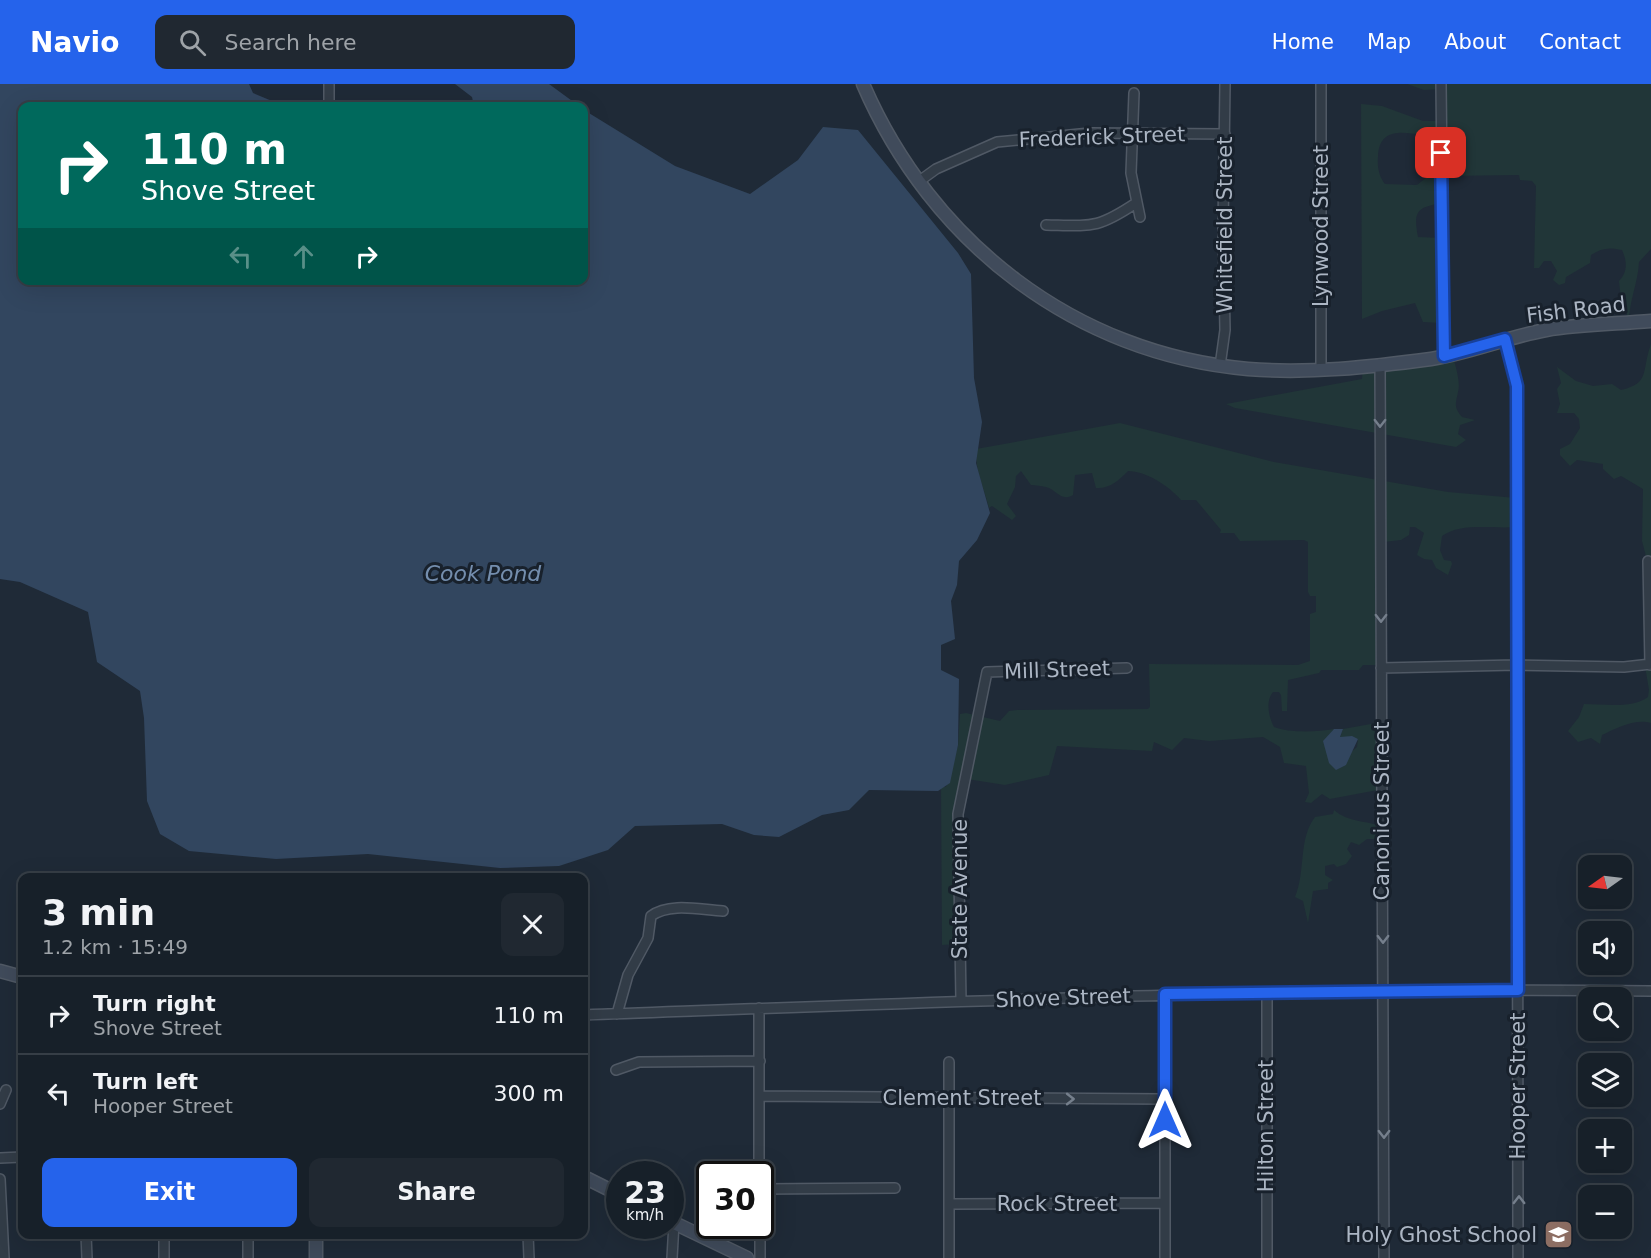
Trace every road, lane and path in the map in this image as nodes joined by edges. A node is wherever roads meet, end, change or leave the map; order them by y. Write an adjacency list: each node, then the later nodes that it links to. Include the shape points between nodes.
1 (329, 84): 7 (street)
2 (863, 84): 10 (main road, Fish Road, via 890,139)
3 (1225, 84): 9 (street, Whitefield Street)
4 (1321, 84): 19 (street, Lynwood Street)
5 (1441, 84): 16 (street)
6 (1134, 93): 8 (street)
7 (329, 102)
8 (1132, 133): 9 (street, Frederick Street); 10 (street, Frederick Street, via 997,142); 11 (street, via 1131,173)
9 (1225, 134): 18 (street, Whitefield Street, via 1226,330)
10 (918, 182): 18 (main road, Fish Road, via 976,249 1054,307 1133,344)
11 (1136, 203): 12 (street); 13 (street, via 1095,225)
12 (1140, 217)
13 (1046, 225)
14 (1651, 321): 15 (main road, Fish Road, via 1547,330)
15 (1505, 339): 16 (main road, Fish Road); 22 (street, Hooper Street, via 1517,386)
16 (1444, 356): 17 (main road, Fish Road)
17 (1380, 364): 19 (main road, Fish Road); 24 (street, Canonicus Street, one-way to 24)
18 (1220, 366): 19 (main road, Fish Road)
19 (1321, 369)
20 (1648, 561): 21 (street)
21 (1651, 664): 22 (street)
22 (1516, 665): 24 (street); 29 (street, Hooper Street)
23 (1127, 668): 25 (street, Mill Street)
24 (1381, 668): 31 (street, Canonicus Street, one-way to 31)
25 (987, 672): 34 (street, State Avenue, via 958,814)
26 (723, 910): 36 (street, via 676,909 651,916 648,938 628,975)
27 (0, 971): 28 (main road)
28 (18, 976)
29 (1518, 990): 30 (street, Shove Street); 31 (street, Shove Street); 77 (street, Hooper Street, one-way to 29)
30 (1651, 991)
31 (1383, 993): 33 (street, Shove Street); 76 (street, Canonicus Street, one-way to 76)
32 (1165, 994): 33 (street, Shove Street); 34 (street, Shove Street); 44 (street)
33 (1267, 994): 75 (street, Hilton Street)
34 (961, 1001): 35 (street, Shove Street)
35 (759, 1008): 36 (street, Shove Street); 38 (street)
36 (617, 1014): 37 (street, Shove Street)
37 (588, 1015)
38 (759, 1061): 40 (street, via 639,1062); 42 (street)
39 (949, 1062): 43 (street)
40 (616, 1070)
41 (6, 1090): 45 (street)
42 (760, 1096): 43 (street, Clement Street); 48 (street)
43 (949, 1099): 44 (street, Clement Street, one-way to 44); 55 (street)
44 (1165, 1099): 54 (street)
45 (0, 1104)
46 (18, 1156): 47 (street)
47 (0, 1158)
48 (759, 1161)
49 (0, 1179): 64 (street)
50 (588, 1179): 51 (main road)
51 (606, 1188)
52 (895, 1188): 53 (street)
53 (774, 1189)
54 (1165, 1203): 55 (street, Rock Street); 74 (street)
55 (950, 1204): 73 (street)
56 (684, 1228): 71 (main road)
57 (86, 1239): 65 (street)
58 (164, 1239): 66 (street)
59 (248, 1239): 67 (street)
60 (316, 1239): 68 (main road)
61 (528, 1239): 69 (street)
62 (672, 1239): 70 (street)
63 (760, 1239): 72 (street)
64 (4, 1258)
65 (87, 1258)
66 (164, 1258)
67 (248, 1258)
68 (316, 1258)
69 (529, 1258)
70 (672, 1258)
71 (747, 1258)
72 (760, 1258)
73 (949, 1258)
74 (1166, 1258)
75 (1267, 1258)
76 (1384, 1258)
77 (1518, 1258)

